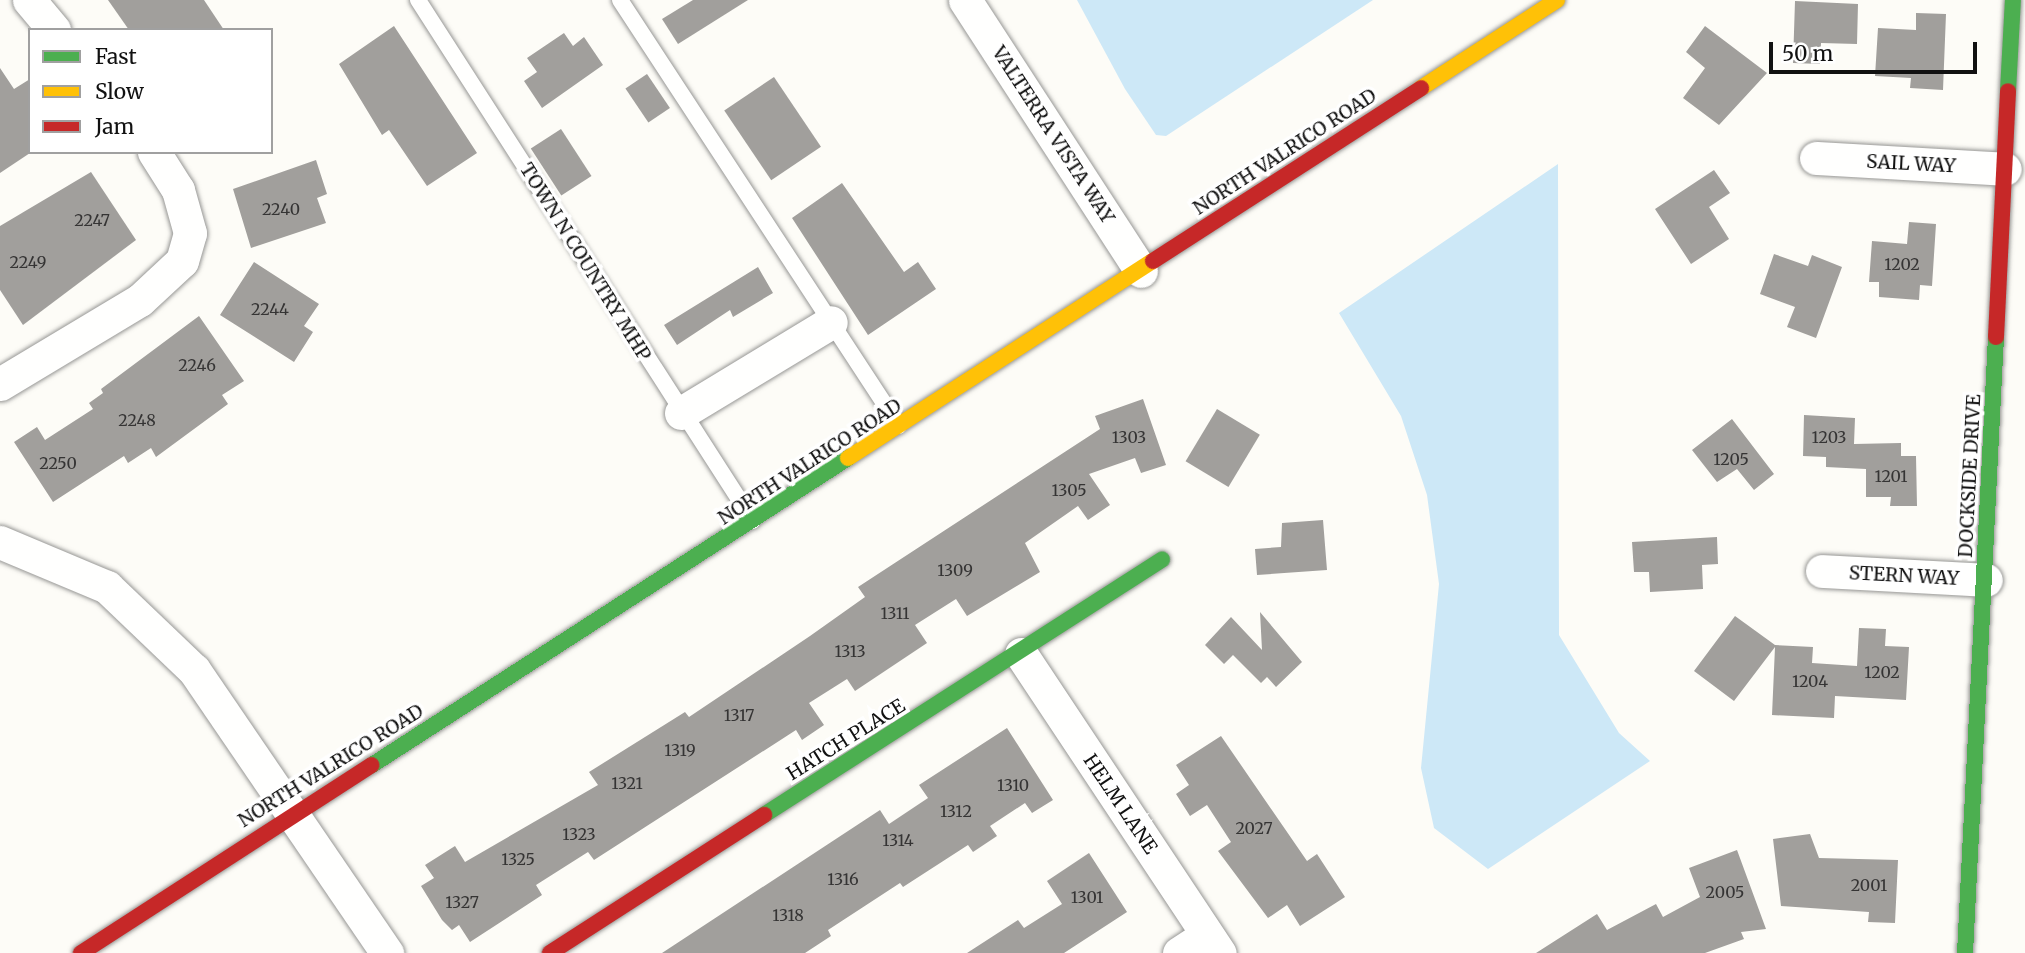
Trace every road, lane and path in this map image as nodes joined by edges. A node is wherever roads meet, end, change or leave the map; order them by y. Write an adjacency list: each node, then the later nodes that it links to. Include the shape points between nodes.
1 (29, 0): 7 (street)
2 (418, 0): 14 (lane, TOWN N COUNTRY MHP)
3 (620, 0): 12 (lane)
4 (965, 0): 11 (street, VALTERRA VISTA WAY)
5 (1557, 0): 11 (street, NORTH VALRICO ROAD)
6 (2013, 0): 10 (street, DOCKSIDE DRIVE)
7 (52, 28)
8 (155, 154): 13 (street, via 178,190 190,233 183,261 140,300)
9 (1816, 158): 10 (street, SAIL WAY)
10 (2005, 169): 20 (street, DOCKSIDE DRIVE)
11 (1141, 271): 15 (street, NORTH VALRICO ROAD)
12 (831, 322): 14 (street); 15 (lane)
13 (0, 384)
14 (681, 414): 16 (lane, TOWN N COUNTRY MHP)
15 (900, 428): 16 (street, NORTH VALRICO ROAD)
16 (754, 523): 22 (street, NORTH VALRICO ROAD)
17 (0, 542): 22 (street, via 107,587 194,670)
18 (1162, 559): 21 (street, HATCH PLACE)
19 (1822, 571): 20 (street, STERN WAY)
20 (1986, 580): 28 (street, DOCKSIDE DRIVE)
21 (1021, 654): 23 (street, HELM LANE); 26 (street, HATCH PLACE)
22 (295, 813): 24 (street, NORTH VALRICO ROAD); 25 (street)
23 (1213, 944): 27 (street)
24 (81, 953)
25 (387, 953)
26 (550, 953)
27 (1180, 953)
28 (1965, 953)

